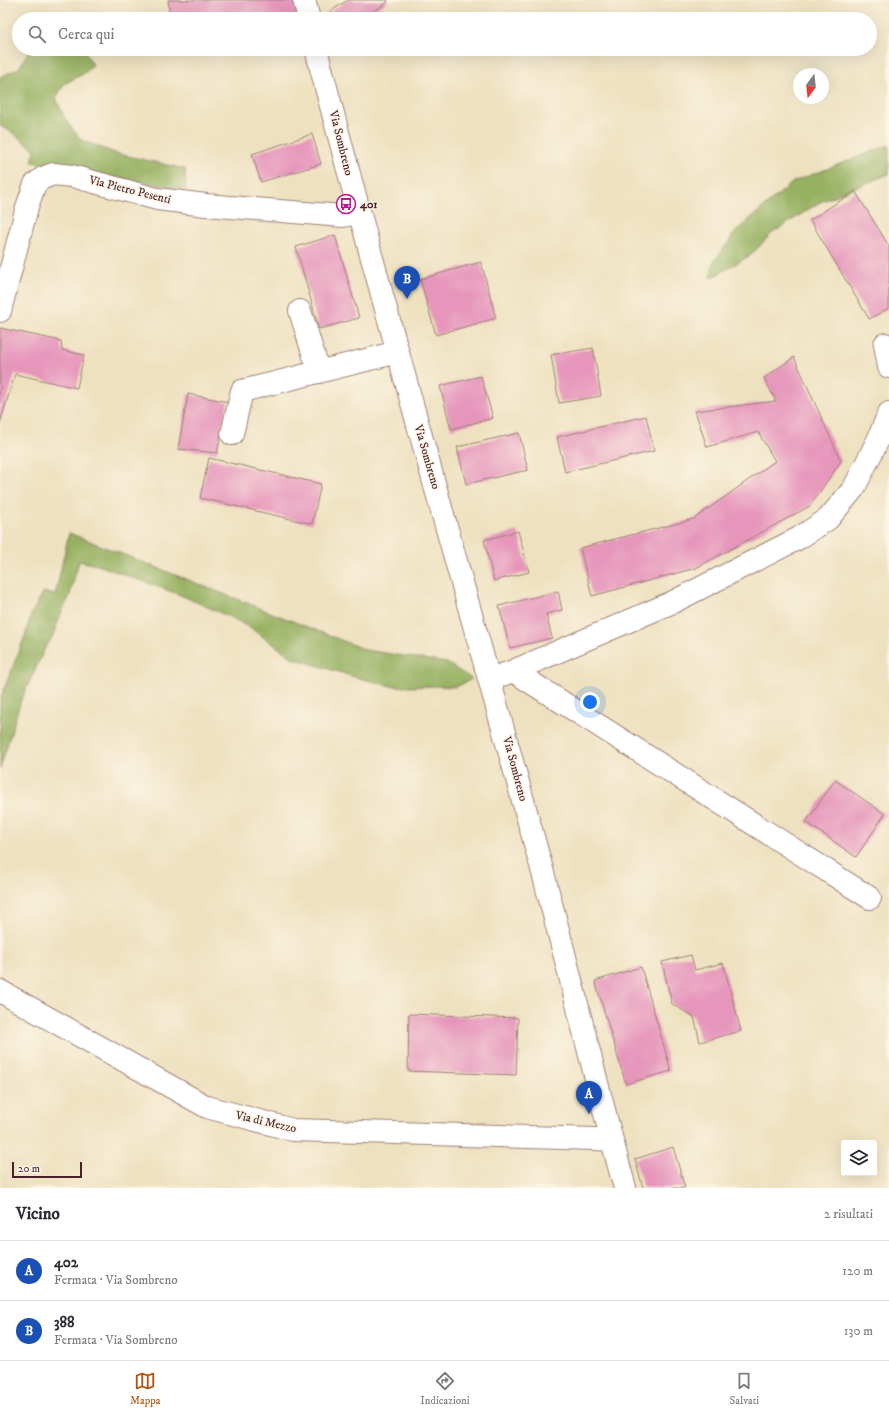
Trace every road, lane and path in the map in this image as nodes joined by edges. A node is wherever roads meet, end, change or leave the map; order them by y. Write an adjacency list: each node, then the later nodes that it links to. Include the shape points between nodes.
1 (304, 0): 2 (street)
2 (307, 12)
3 (318, 56): 4 (street, Via Sombreno)
4 (359, 213): 5 (street, Via Pietro Pesenti, via 343,216 206,206 157,199 72,176 53,174 35,184); 8 (street, Via Sombreno)
5 (0, 311)
6 (300, 312): 10 (street)
7 (885, 344): 9 (street)
8 (398, 352): 10 (street); 14 (street, Via Sombreno)
9 (889, 367)
10 (319, 372): 12 (street, via 242,391)
11 (889, 413): 13 (street, via 854,488 828,519 799,538 673,602)
12 (232, 434)
13 (512, 671): 14 (street); 15 (street)
14 (490, 680): 17 (street, Via Sombreno, via 550,898)
15 (870, 898)
16 (0, 991): 17 (street, Via di Mezzo, via 207,1108 293,1130)
17 (612, 1140): 18 (street, Via Sombreno)
18 (625, 1188)

